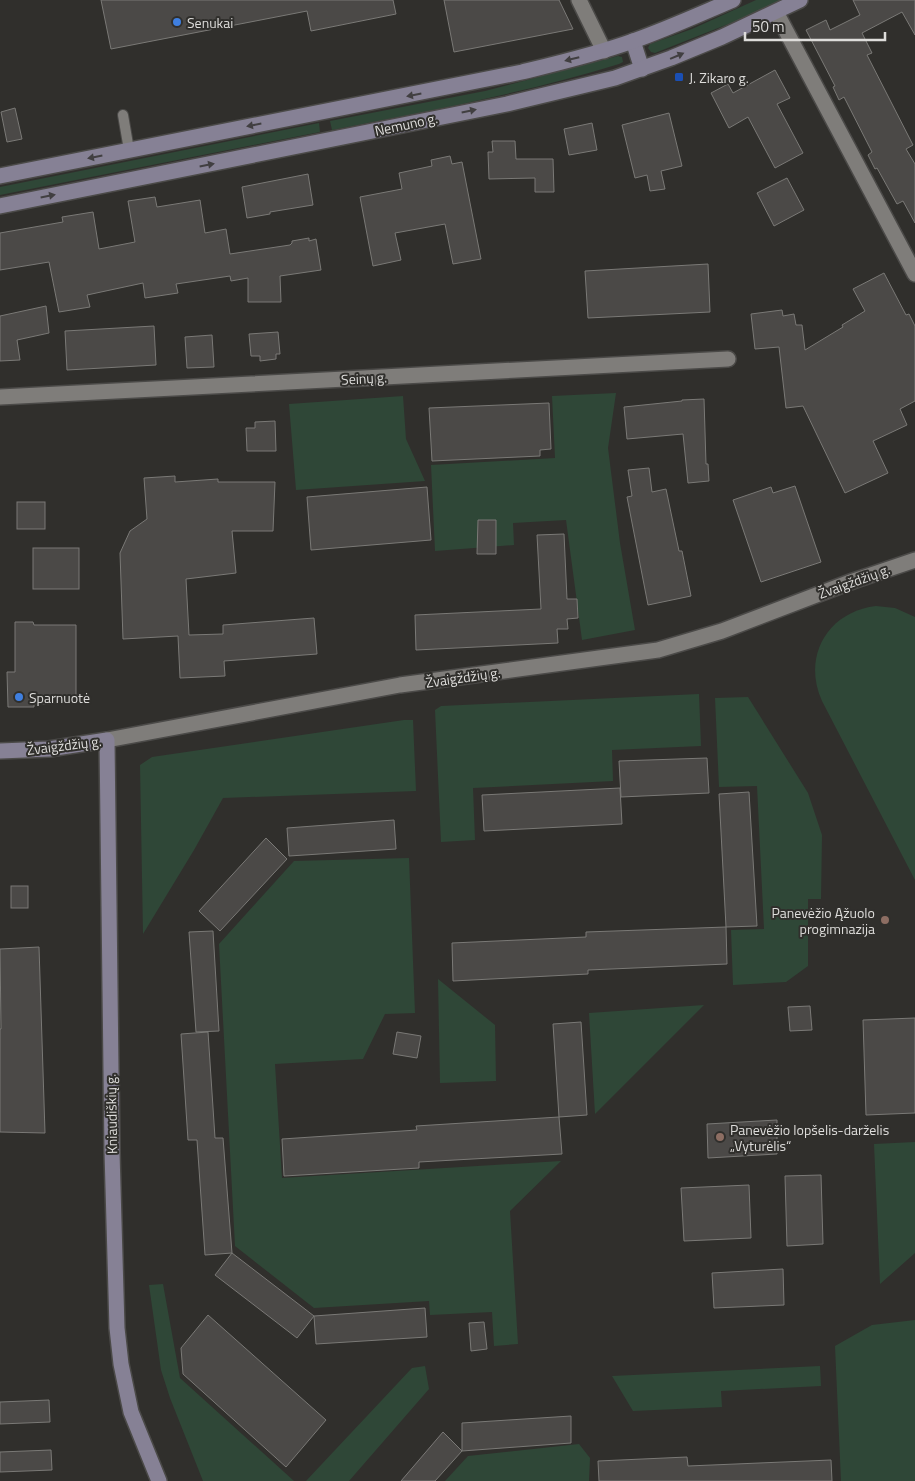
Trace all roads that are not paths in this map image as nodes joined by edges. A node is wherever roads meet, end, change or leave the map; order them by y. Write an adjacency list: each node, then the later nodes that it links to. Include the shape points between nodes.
1 (580, 0): 6 (street)
2 (733, 0): 5 (main road, Nemuno g.)
3 (800, 0): 4 (main road, Nemuno g.)
4 (776, 12): 7 (main road, Nemuno g., one-way to 4); 12 (street)
5 (633, 41): 6 (main road, Nemuno g.); 7 (main road)
6 (604, 50): 9 (main road, Nemuno g., one-way to 9, via 479,82)
7 (642, 69): 11 (main road, Nemuno g., one-way to 7, via 507,104)
8 (122, 115): 9 (lane)
9 (129, 150): 10 (main road, Nemuno g., one-way to 10)
10 (0, 176)
11 (0, 206)
12 (915, 274)
13 (728, 359): 14 (street, Seinų g.)
14 (0, 397)
15 (915, 560): 16 (street, Žvaigždžių g., via 729,629 658,650 400,686)
16 (107, 740): 17 (main road, Žvaigždžių g., via 49,749); 18 (main road, Kniaudiškių g., via 116,1328 131,1412)
17 (0, 751)
18 (159, 1481)

